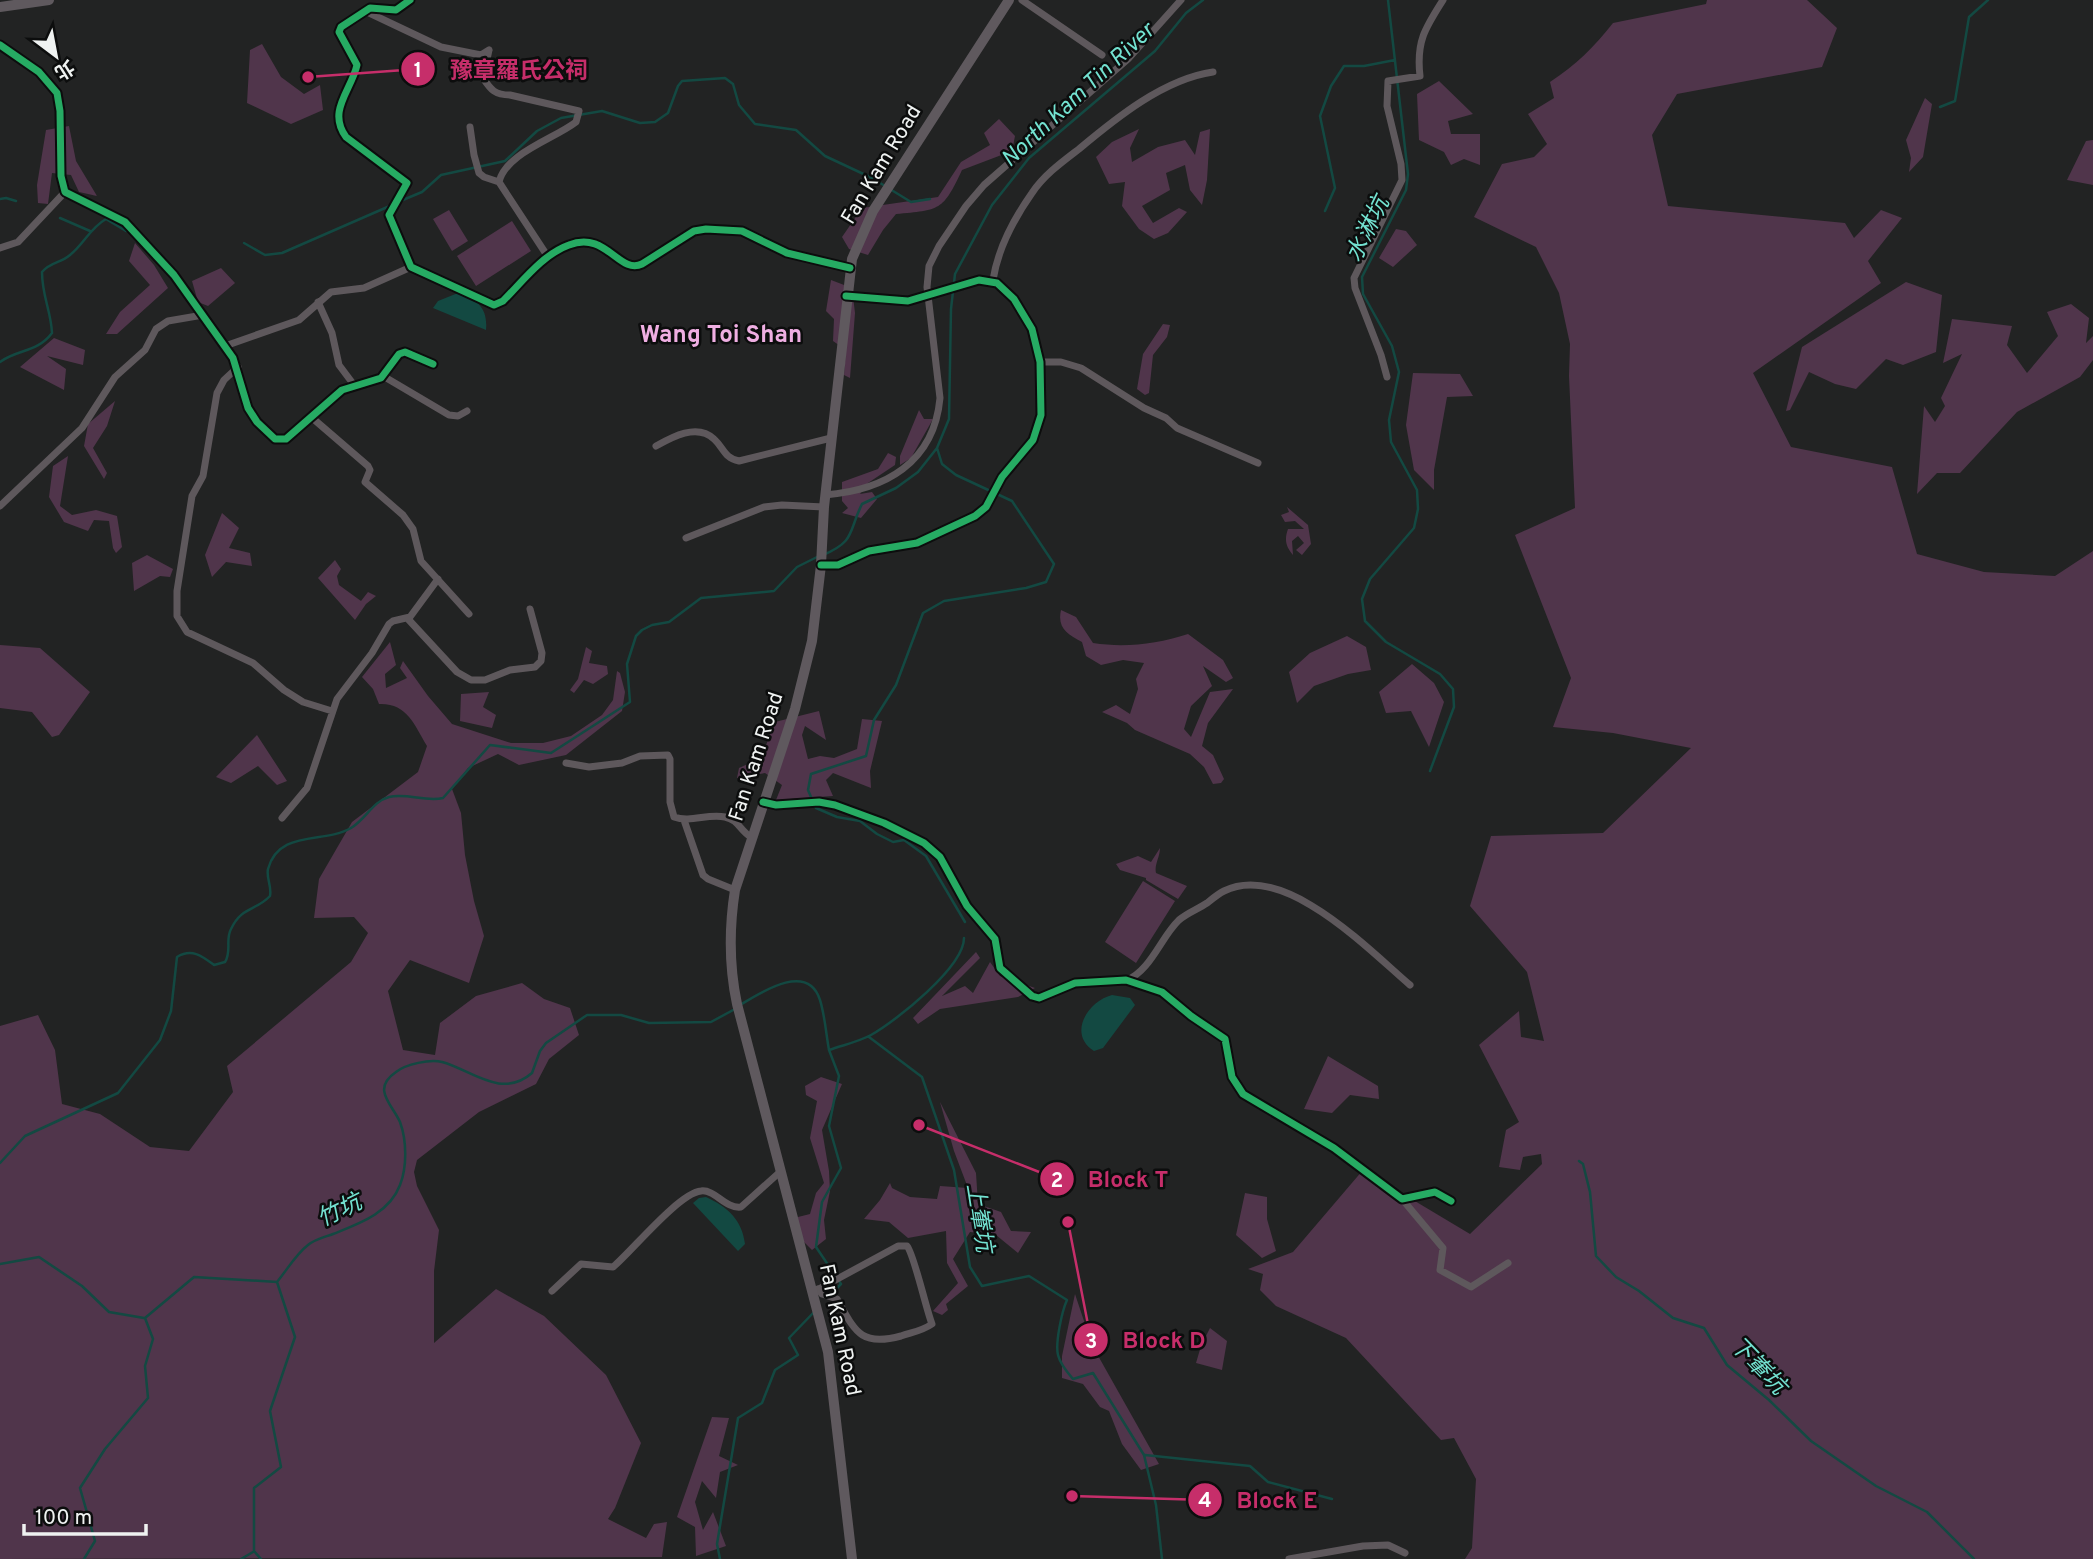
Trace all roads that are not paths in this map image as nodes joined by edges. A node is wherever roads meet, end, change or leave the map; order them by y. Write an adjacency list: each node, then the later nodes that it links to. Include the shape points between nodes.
1 (49, 0): 7 (main road)
2 (410, 0): 8 (street, via 396,10)
3 (1009, 0): 18 (main road, Fan Kam Road, via 873,211)
4 (1023, 0): 10 (street)
5 (1181, 0): 21 (street, via 1129,58 975,195 933,258)
6 (1443, 0): 29 (street, via 1422,34 1420,76 1388,81 1387,106 1402,180 1354,278)
7 (1, 5)
8 (365, 11): 13 (street, via 441,47 481,55 489,50 483,78 501,95 579,111 576,122 531,148 503,172); 17 (street, via 339,31 357,65 338,110 339,121 346,138 407,183 389,215)
9 (0, 45): 14 (street, via 39,72 57,93)
10 (1102, 55)
11 (1213, 72): 19 (street, via 1182,80 1141,102 1054,169 1032,192 1007,235)
12 (470, 127): 13 (street, via 479,173)
13 (499, 183): 16 (street)
14 (65, 192): 15 (street, via 18,242); 23 (street, via 125,222)
15 (0, 248)
16 (548, 257): 17 (street, via 494,305); 18 (street, via 571,243 588,242 601,245 634,267 694,231 725,229 742,231 787,253)
17 (411, 267): 22 (street, via 363,288 331,292)
18 (850, 268): 20 (main road, Fan Kam Road)
19 (993, 280): 21 (street); 25 (street, via 1023,311)
20 (846, 296): 21 (street, via 894,302); 33 (main road, Fan Kam Road)
21 (927, 296): 36 (street, via 940,398 929,439 912,461 882,483)
22 (317, 302): 24 (street, via 299,320); 30 (street, via 332,333 339,365)
23 (203, 315): 24 (street); 37 (street, via 161,325 143,353 115,377 82,428)
24 (225, 346): 27 (street)
25 (1040, 362): 35 (street, via 1081,368 1177,428); 40 (street, via 1038,431 986,508 917,543 869,551 838,565)
26 (433, 365): 28 (street, via 405,352)
27 (238, 367): 32 (street, via 248,408 275,439 286,439); 45 (street, via 217,393 203,476 191,496 177,616 187,632 253,663 303,702)
28 (383, 376): 30 (street); 31 (street, via 449,415)
29 (1387, 377)
30 (354, 385): 32 (street)
31 (467, 411)
32 (310, 416): 41 (street, via 368,466 365,482 403,515 413,529 421,561)
33 (831, 438): 34 (street, via 739,461 727,457 705,434 681,433); 36 (main road, Fan Kam Road)
34 (656, 446)
35 (1258, 463)
36 (825, 495): 38 (main road, Fan Kam Road)
37 (0, 506)
38 (824, 507): 39 (street, via 764,507); 40 (main road, Fan Kam Road)
39 (686, 538)
40 (821, 565): 47 (main road, Fan Kam Road, via 812,641 795,709)
41 (438, 579): 43 (street); 44 (street)
42 (530, 609): 44 (street, via 541,661 536,667 478,681 453,669)
43 (469, 614)
44 (408, 619): 45 (street, via 389,624)
45 (332, 711): 48 (street, via 307,788)
46 (566, 764): 49 (street, via 589,767 668,755 671,814)
47 (763, 802): 50 (main road, Fan Kam Road); 52 (street, via 845,807 924,843 940,857 967,906 995,939 1000,968 1032,996 1039,998 1075,983)
48 (282, 818)
49 (684, 820): 50 (street, via 726,817); 51 (street, via 703,875)
50 (751, 837): 51 (main road, Fan Kam Road)
51 (735, 890): 54 (main road, Fan Kam Road, via 733,980)
52 (1126, 980): 53 (street, via 1140,971 1184,916 1224,891 1252,886 1280,891 1312,905); 55 (street, via 1162,992 1225,1039 1233,1080 1247,1097 1334,1148)
53 (1410, 985)
54 (781, 1171): 58 (main road, Fan Kam Road); 59 (street, via 741,1207 697,1192 670,1211 613,1267 581,1264)
55 (1402, 1199): 56 (street, via 1435,1192); 57 (street, via 1443,1248 1440,1270 1471,1287)
56 (1451, 1201)
57 (1508, 1263)
58 (816, 1290): 58 (street, via 837,1299 849,1324 873,1340 918,1332 932,1324 907,1246 898,1246); 61 (main road, Fan Kam Road, via 833,1382)
59 (552, 1291)
60 (1405, 1553): 62 (street, via 1388,1545 1363,1546)
61 (852, 1559)
62 (1289, 1559)

